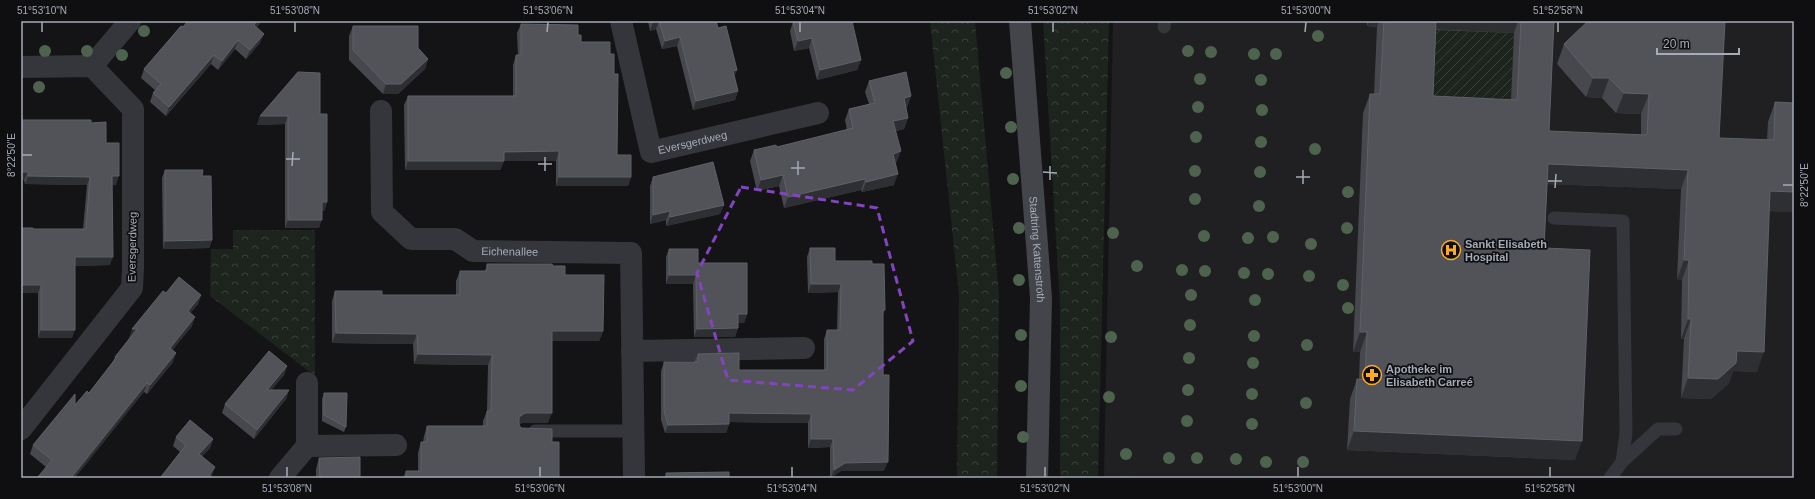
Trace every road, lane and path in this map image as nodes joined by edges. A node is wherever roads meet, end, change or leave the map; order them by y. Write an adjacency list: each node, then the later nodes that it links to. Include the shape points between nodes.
1 (130, 21): 4 (street)
2 (621, 21): 7 (street, Eversgerdweg, via 651,152)
3 (1020, 21): 21 (main road, Stadtring Kattenstroth, via 1041,298)
4 (92, 66): 5 (street); 13 (street, Eversgerdweg, via 133,109 132,288)
5 (21, 67)
6 (381, 111): 10 (street, Eichenallee, via 382,212 411,239 455,239 473,251 631,253)
7 (818, 113)
8 (1554, 218): 18 (lane, via 1623,221 1626,434)
9 (804, 348): 10 (street)
10 (632, 351): 15 (street, Eichenallee)
11 (307, 383): 17 (street)
12 (1676, 429): 18 (lane, via 1658,429)
13 (21, 430)
14 (522, 431): 15 (lane)
15 (633, 431): 20 (street, Eichenallee)
16 (396, 445): 17 (street)
17 (307, 446): 19 (street)
18 (1622, 462): 22 (lane)
19 (280, 478)
20 (634, 478)
21 (1037, 478)
22 (1610, 478)

